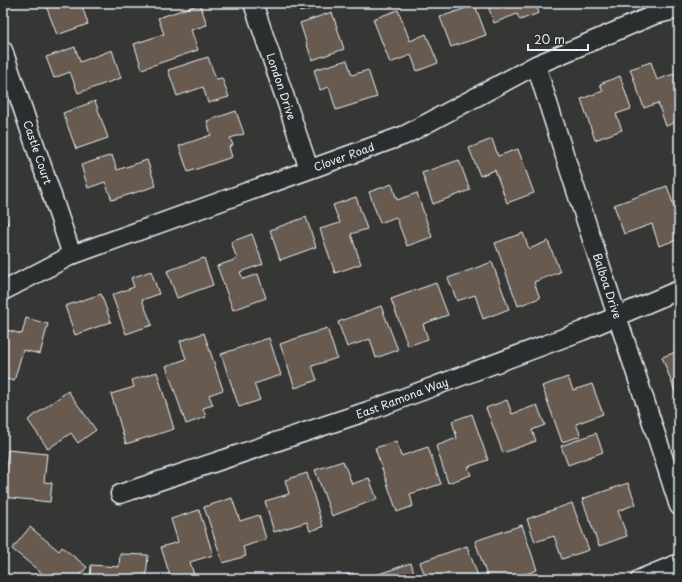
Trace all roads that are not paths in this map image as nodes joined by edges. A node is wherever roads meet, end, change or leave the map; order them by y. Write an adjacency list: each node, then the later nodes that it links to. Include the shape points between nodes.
1 (253, 3): 5 (street, London Drive)
2 (679, 9): 4 (street, Clover Road, via 654,15)
3 (3, 50): 6 (street, Castle Court)
4 (536, 65): 5 (street, Clover Road, via 405,135); 9 (street, Balboa Drive)
5 (309, 169): 6 (street, Clover Road)
6 (72, 255): 8 (street, Clover Road)
7 (679, 290): 9 (street, East Ramona Way)
8 (3, 291)
9 (618, 316): 10 (street, East Ramona Way, via 371,410); 11 (street, Balboa Drive)
10 (120, 494)
11 (679, 506)
12 (679, 563): 13 (street)
13 (640, 579)

